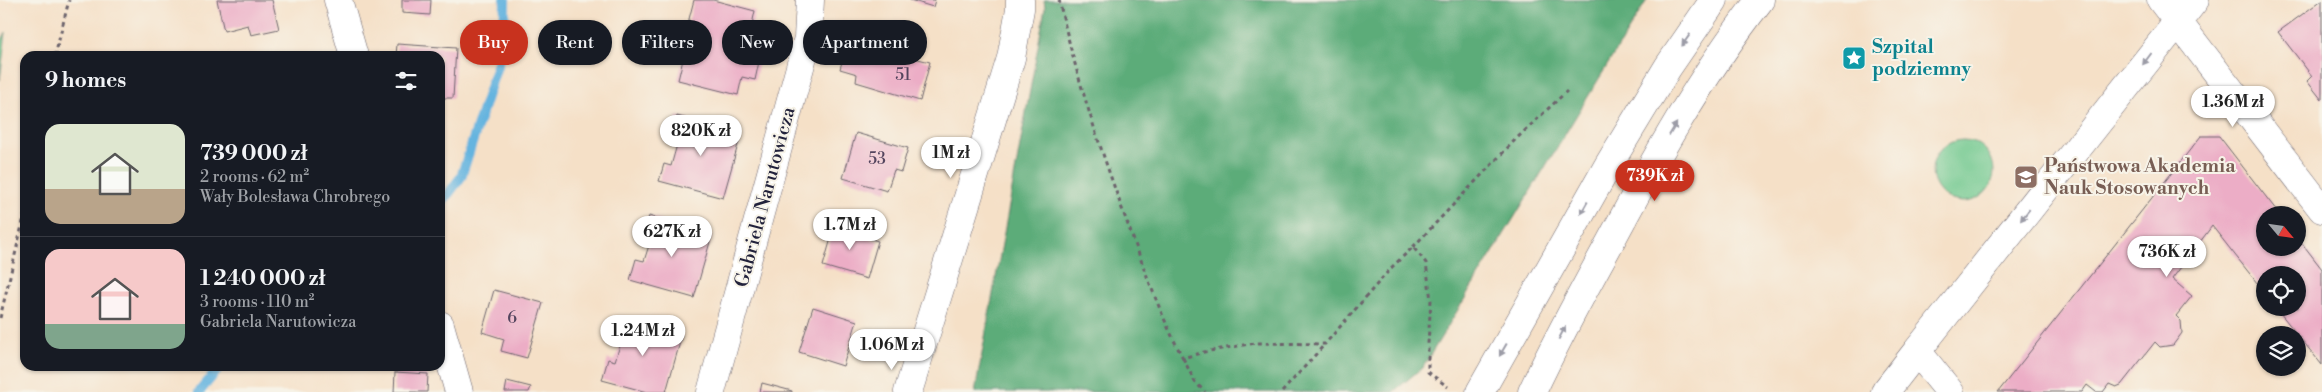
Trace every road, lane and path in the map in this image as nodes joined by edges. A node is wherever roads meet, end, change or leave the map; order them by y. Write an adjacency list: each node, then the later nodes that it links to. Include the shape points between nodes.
1 (69, 0): 11 (path)
2 (338, 0): 12 (street)
3 (810, 0): 24 (street, Gabriela Narutowicza, via 806,46)
4 (1020, 0): 22 (street, via 1010,58)
5 (1059, 0): 21 (path, via 1076,72 1113,185 1163,321)
6 (1714, 0): 30 (street, one-way to 30, via 1668,67 1609,164)
7 (1760, 0): 31 (street, one-way to 7, via 1646,175 1700,83)
8 (2161, 0): 10 (street)
9 (2194, 0): 10 (street)
10 (2178, 21): 14 (street); 20 (street, one-way to 20)
11 (56, 51)
12 (348, 51)
13 (1567, 91): 16 (path, via 1515,140)
14 (2322, 209)
15 (20, 234): 17 (path)
16 (1413, 247): 19 (path); 29 (path, via 1426,264 1431,300 1428,372)
17 (0, 318)
18 (445, 343): 23 (street)
19 (1325, 344): 21 (path, via 1255,343); 28 (path)
20 (1918, 351): 32 (street); 33 (street)
21 (1183, 358): 27 (path)
22 (917, 362): 25 (street); 26 (street)
23 (459, 392)
24 (711, 392)
25 (908, 392)
26 (913, 392)
27 (1205, 392)
28 (1282, 392)
29 (1454, 392)
30 (1480, 392)
31 (1532, 392)
32 (1885, 392)
33 (1950, 392)

